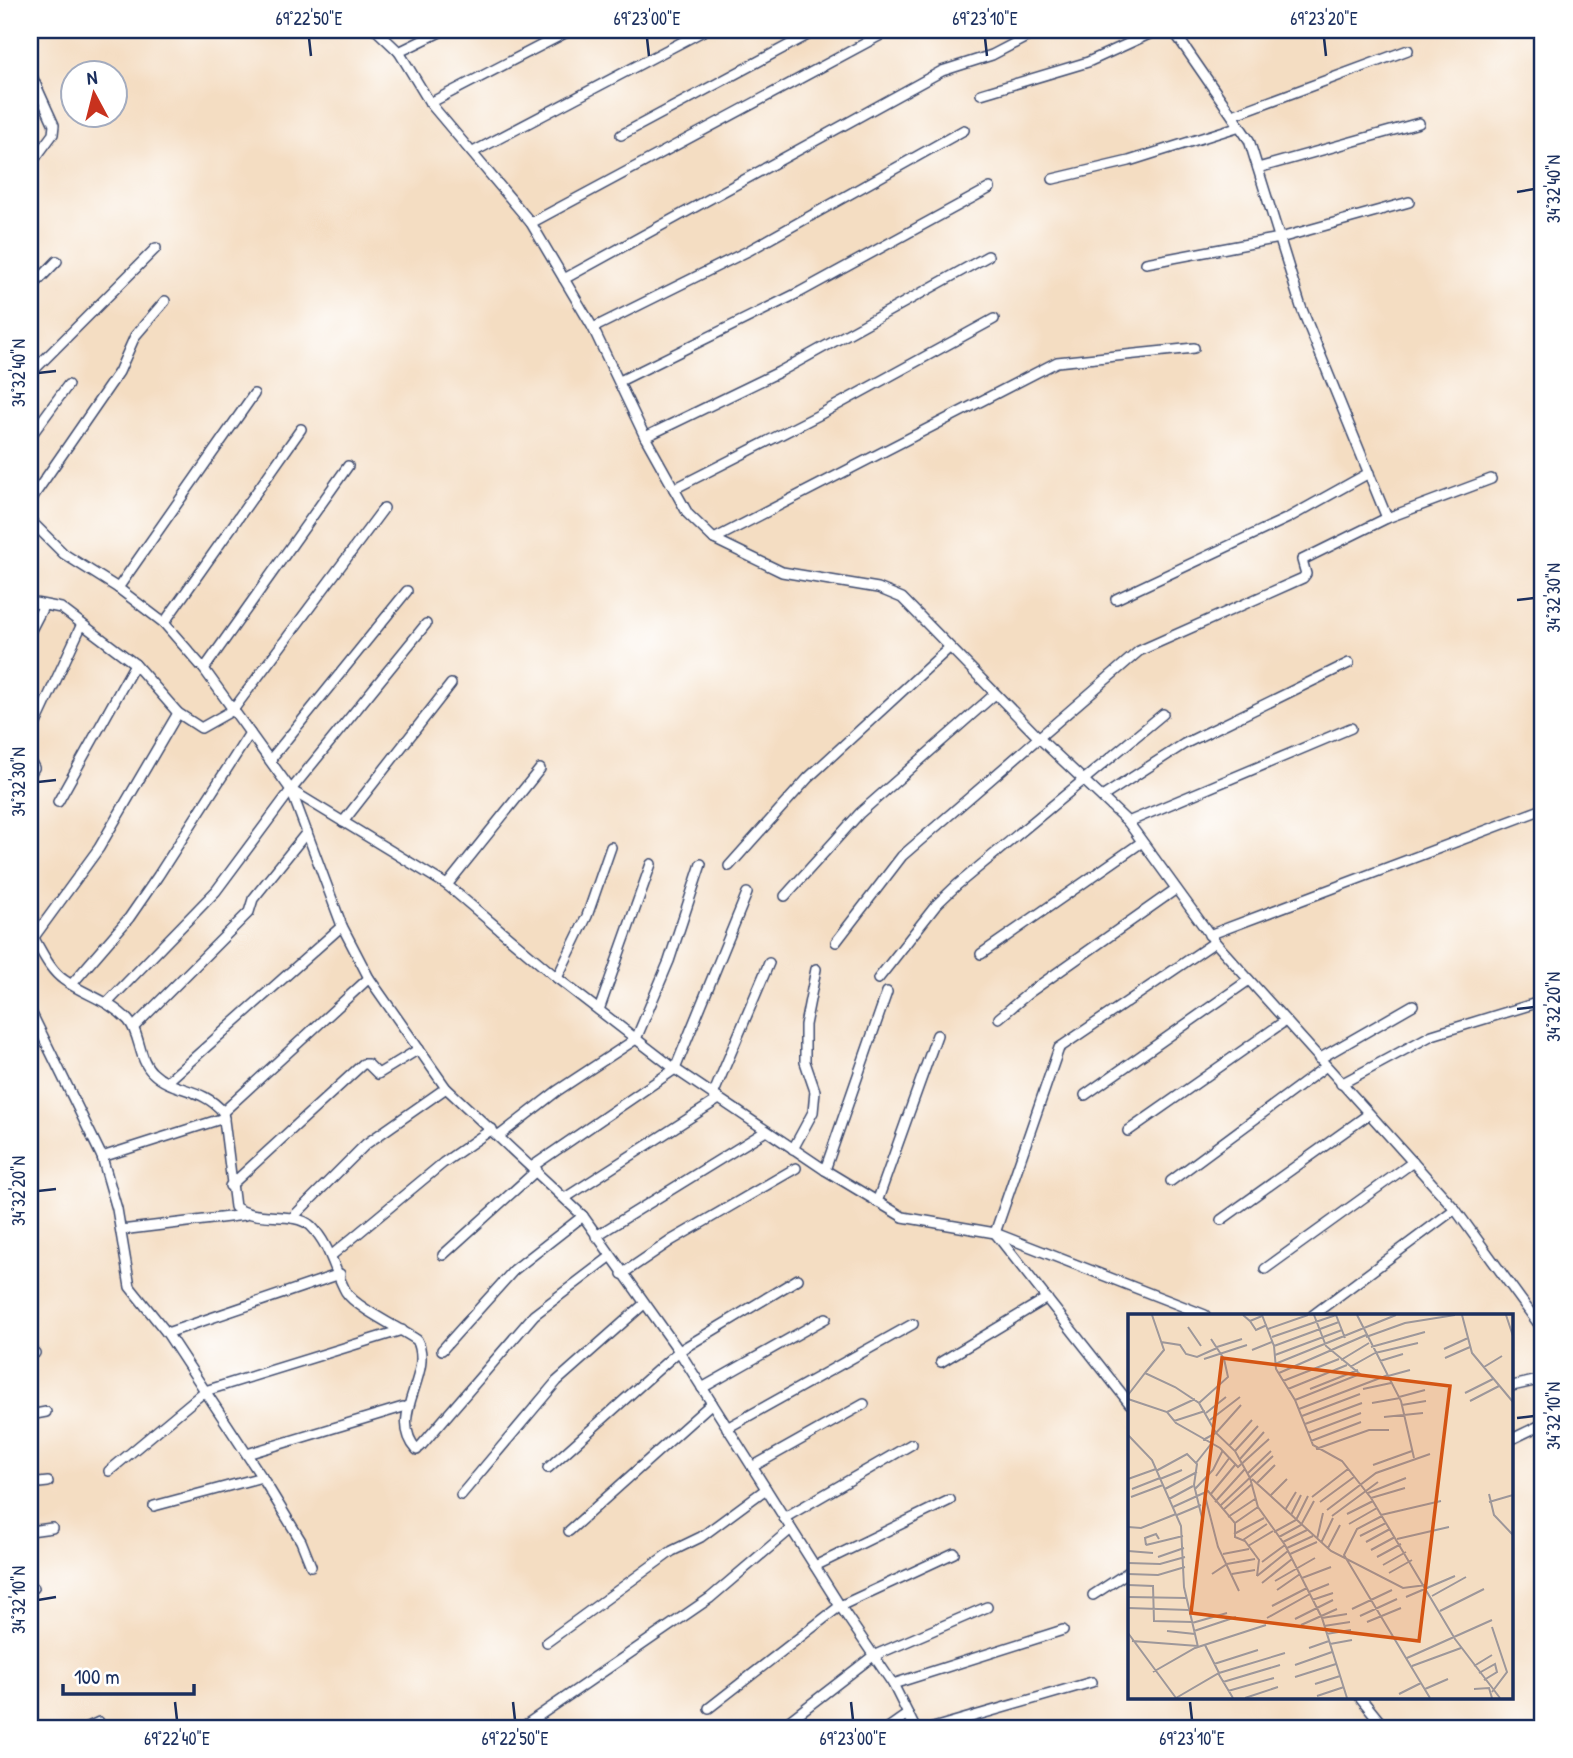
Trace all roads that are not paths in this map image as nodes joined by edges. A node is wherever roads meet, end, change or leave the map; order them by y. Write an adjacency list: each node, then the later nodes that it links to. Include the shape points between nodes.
1 (376, 30): 11 (street)
2 (444, 30): 11 (street)
3 (571, 30): 14 (street)
4 (705, 30): 20 (street)
5 (817, 30): 19 (street)
6 (890, 30): 26 (street)
7 (1040, 30): 32 (street, via 992,55 942,71)
8 (1158, 30): 13 (street, via 1088,62)
9 (1173, 30): 15 (street)
10 (1408, 50): 15 (street)
11 (399, 52): 14 (street)
12 (30, 72): 21 (street, via 54,125 53,134)
13 (981, 94)
14 (430, 103): 20 (street)
15 (1233, 115): 17 (street)
16 (1419, 123): 22 (street)
17 (1240, 126): 22 (street); 23 (street)
18 (964, 130): 36 (street, via 748,251)
19 (621, 135)
20 (473, 152): 26 (street)
21 (30, 165)
22 (1258, 168): 27 (street)
23 (1054, 179)
24 (990, 188): 39 (street, via 800,292)
25 (1409, 202): 27 (street)
26 (531, 223): 32 (street)
27 (1280, 238): 31 (street); 46 (street, via 1301,307)
28 (156, 248): 38 (street)
29 (988, 256): 44 (street, via 779,372)
30 (57, 261): 33 (street)
31 (1146, 263)
32 (564, 279): 36 (street)
33 (30, 289)
34 (165, 300): 49 (street, via 135,336 119,372)
35 (994, 319): 48 (street)
36 (593, 328): 39 (street)
37 (1194, 348): 53 (street, via 1057,362)
38 (30, 374)
39 (620, 381): 44 (street)
40 (68, 385): 43 (street)
41 (254, 394): 54 (street)
42 (301, 429): 59 (street)
43 (30, 437)
44 (645, 437): 48 (street)
45 (348, 466): 66 (street)
46 (1369, 473): 51 (street); 56 (street, via 1288,518)
47 (1491, 479): 51 (street)
48 (674, 489): 53 (street, via 688,514)
49 (30, 501)
50 (384, 508): 69 (street)
51 (1387, 518): 75 (street, via 1302,560 1303,578 1139,652)
52 (30, 520): 54 (street, via 64,554)
53 (713, 539): 63 (street, via 782,572 894,593)
54 (118, 588): 59 (street)
55 (407, 591): 77 (street)
56 (1116, 599)
57 (30, 602): 58 (street)
58 (44, 605): 60 (street, via 61,608); 62 (street)
59 (164, 623): 66 (street)
60 (82, 624): 65 (street); 74 (street)
61 (426, 624): 81 (street)
62 (30, 632)
63 (949, 648): 68 (street); 92 (street, via 808,778)
64 (1349, 663): 82 (street, via 1184,744)
65 (135, 664): 70 (street); 83 (street)
66 (204, 669): 69 (street)
67 (451, 684): 85 (street)
68 (995, 694): 75 (street); 96 (street, via 860,813)
69 (233, 710): 70 (street, via 201,728); 73 (street)
70 (178, 713): 98 (street, via 99,848)
71 (1163, 714): 80 (street)
72 (1352, 728): 86 (street)
73 (250, 733): 77 (street); 108 (street, via 129,918)
74 (30, 736)
75 (1040, 739): 80 (street); 100 (street, via 902,856)
76 (30, 760): 79 (street, via 34,768)
77 (270, 760): 81 (street)
78 (540, 769): 93 (street)
79 (30, 774)
80 (1083, 780): 82 (street); 106 (street, via 937,904)
81 (291, 790): 85 (street); 87 (street); 110 (street, via 216,891)
82 (1102, 797): 86 (street)
83 (58, 802)
84 (1543, 809): 99 (street)
85 (343, 822): 93 (street)
86 (1128, 822): 88 (street)
87 (307, 832): 97 (street); 117 (street, via 253,899 249,912)
88 (1142, 842): 94 (street); 101 (street)
89 (611, 847): 105 (street, via 587,916)
90 (651, 864): 114 (street)
91 (701, 864): 119 (street, via 669,961)
92 (729, 866)
93 (447, 885): 105 (street)
94 (1176, 889): 99 (street); 115 (street)
95 (747, 893): 122 (street)
96 (785, 895)
97 (342, 926): 104 (street); 123 (street)
98 (32, 934): 108 (street, via 54,971)
99 (1212, 938): 107 (street); 149 (street, via 1059,1048)
100 (836, 942)
101 (981, 954)
102 (769, 963): 127 (street)
103 (816, 969): 133 (street, via 805,1025 805,1062 815,1091 813,1112)
104 (369, 978): 120 (street); 128 (street)
105 (557, 978): 114 (street)
106 (878, 979)
107 (1249, 980): 116 (street); 126 (street)
108 (72, 985): 110 (street)
109 (887, 992): 138 (street)
110 (108, 1002): 117 (street)
111 (1543, 1002): 124 (street, via 1432,1035)
112 (1413, 1005): 121 (street)
113 (30, 1010): 134 (street)
114 (599, 1010): 119 (street)
115 (999, 1018)
116 (1285, 1021): 121 (street); 131 (street)
117 (134, 1027): 123 (street, via 149,1070)
118 (937, 1035): 142 (street)
119 (636, 1039): 122 (street); 132 (street)
120 (419, 1049): 125 (street); 140 (street, via 378,1074 363,1064)
121 (1322, 1063): 124 (street); 139 (street)
122 (676, 1069): 127 (street); 136 (street)
123 (167, 1082): 128 (street, via 196,1091)
124 (1341, 1084): 129 (street)
125 (446, 1088): 132 (street); 146 (street, via 366,1144)
126 (1085, 1095)
127 (716, 1097): 130 (street); 141 (street)
128 (223, 1115): 134 (street); 140 (street)
129 (1369, 1115): 135 (street); 147 (street)
130 (766, 1131): 133 (street); 150 (street)
131 (1128, 1131)
132 (496, 1133): 136 (street); 151 (street, via 443,1163)
133 (793, 1149): 138 (street)
134 (102, 1157): 148 (street)
135 (1413, 1162): 143 (street); 154 (street)
136 (535, 1168): 141 (street); 152 (street)
137 (796, 1168): 156 (street)
138 (825, 1170): 142 (street)
139 (1171, 1181)
140 (230, 1186): 144 (street, via 235,1207)
141 (565, 1198): 145 (street)
142 (877, 1202): 149 (street, via 903,1217)
143 (1455, 1209): 161 (street); 165 (street)
144 (245, 1215): 146 (street); 148 (street)
145 (583, 1216): 150 (street); 167 (street, via 514,1270)
146 (292, 1218): 151 (street, via 310,1225)
147 (1221, 1220)
148 (121, 1230): 166 (street, via 130,1287)
149 (995, 1233): 158 (street); 160 (street)
150 (597, 1236): 153 (street)
151 (332, 1255): 155 (street)
152 (443, 1255)
153 (610, 1257): 156 (street); 164 (street, via 534,1315 418,1448 405,1417 422,1350 417,1340)
154 (1265, 1269)
155 (340, 1274): 164 (street, via 350,1297); 166 (street)
156 (622, 1274): 159 (street)
157 (799, 1279): 168 (street)
158 (1046, 1298): 169 (street); 174 (street)
159 (644, 1304): 168 (street); 192 (street, via 557,1381)
160 (1202, 1314)
161 (1314, 1314)
162 (827, 1318): 172 (street)
163 (913, 1324): 181 (street)
164 (402, 1330): 173 (street)
165 (1543, 1330)
166 (167, 1333): 173 (street)
167 (442, 1350)
168 (679, 1351): 172 (street); 186 (street)
169 (941, 1362)
170 (1543, 1379): 171 (street)
171 (1514, 1386)
172 (702, 1388): 175 (street)
173 (205, 1391): 184 (street); 187 (street)
174 (1128, 1401)
175 (712, 1404): 181 (street); 199 (street)
176 (864, 1405): 185 (street)
177 (403, 1407): 184 (street)
178 (46, 1412): 179 (street)
179 (30, 1415)
180 (1543, 1424): 182 (street)
181 (727, 1428): 185 (street)
182 (1514, 1439)
183 (912, 1444): 195 (street)
184 (247, 1454): 188 (street)
185 (752, 1467): 191 (street)
186 (548, 1468)
187 (109, 1471)
188 (262, 1477): 194 (street); 201 (street, via 301,1541)
189 (48, 1482): 190 (street)
190 (30, 1484)
191 (766, 1489): 195 (street); 208 (street)
192 (461, 1495)
193 (950, 1500): 202 (street)
194 (154, 1506)
195 (784, 1518): 197 (street)
196 (52, 1528): 198 (street)
197 (791, 1529): 202 (street); 216 (street, via 710,1598)
198 (30, 1531)
199 (569, 1531)
200 (954, 1553): 205 (street)
201 (310, 1566)
202 (815, 1566): 205 (street)
203 (1128, 1572): 204 (street)
204 (1093, 1595)
205 (840, 1606): 209 (street); 213 (street)
206 (987, 1607): 209 (street)
207 (1063, 1630): 211 (street)
208 (547, 1642)
209 (873, 1656): 211 (street); 218 (street)
210 (1092, 1682): 221 (street)
211 (893, 1684): 214 (street)
212 (1361, 1698): 222 (street)
213 (709, 1708)
214 (908, 1714): 219 (street); 220 (street)
215 (99, 1722): 217 (street)
216 (524, 1726)
217 (86, 1728)
218 (780, 1728)
219 (888, 1728)
220 (915, 1728)
221 (933, 1728)
222 (1385, 1728)

